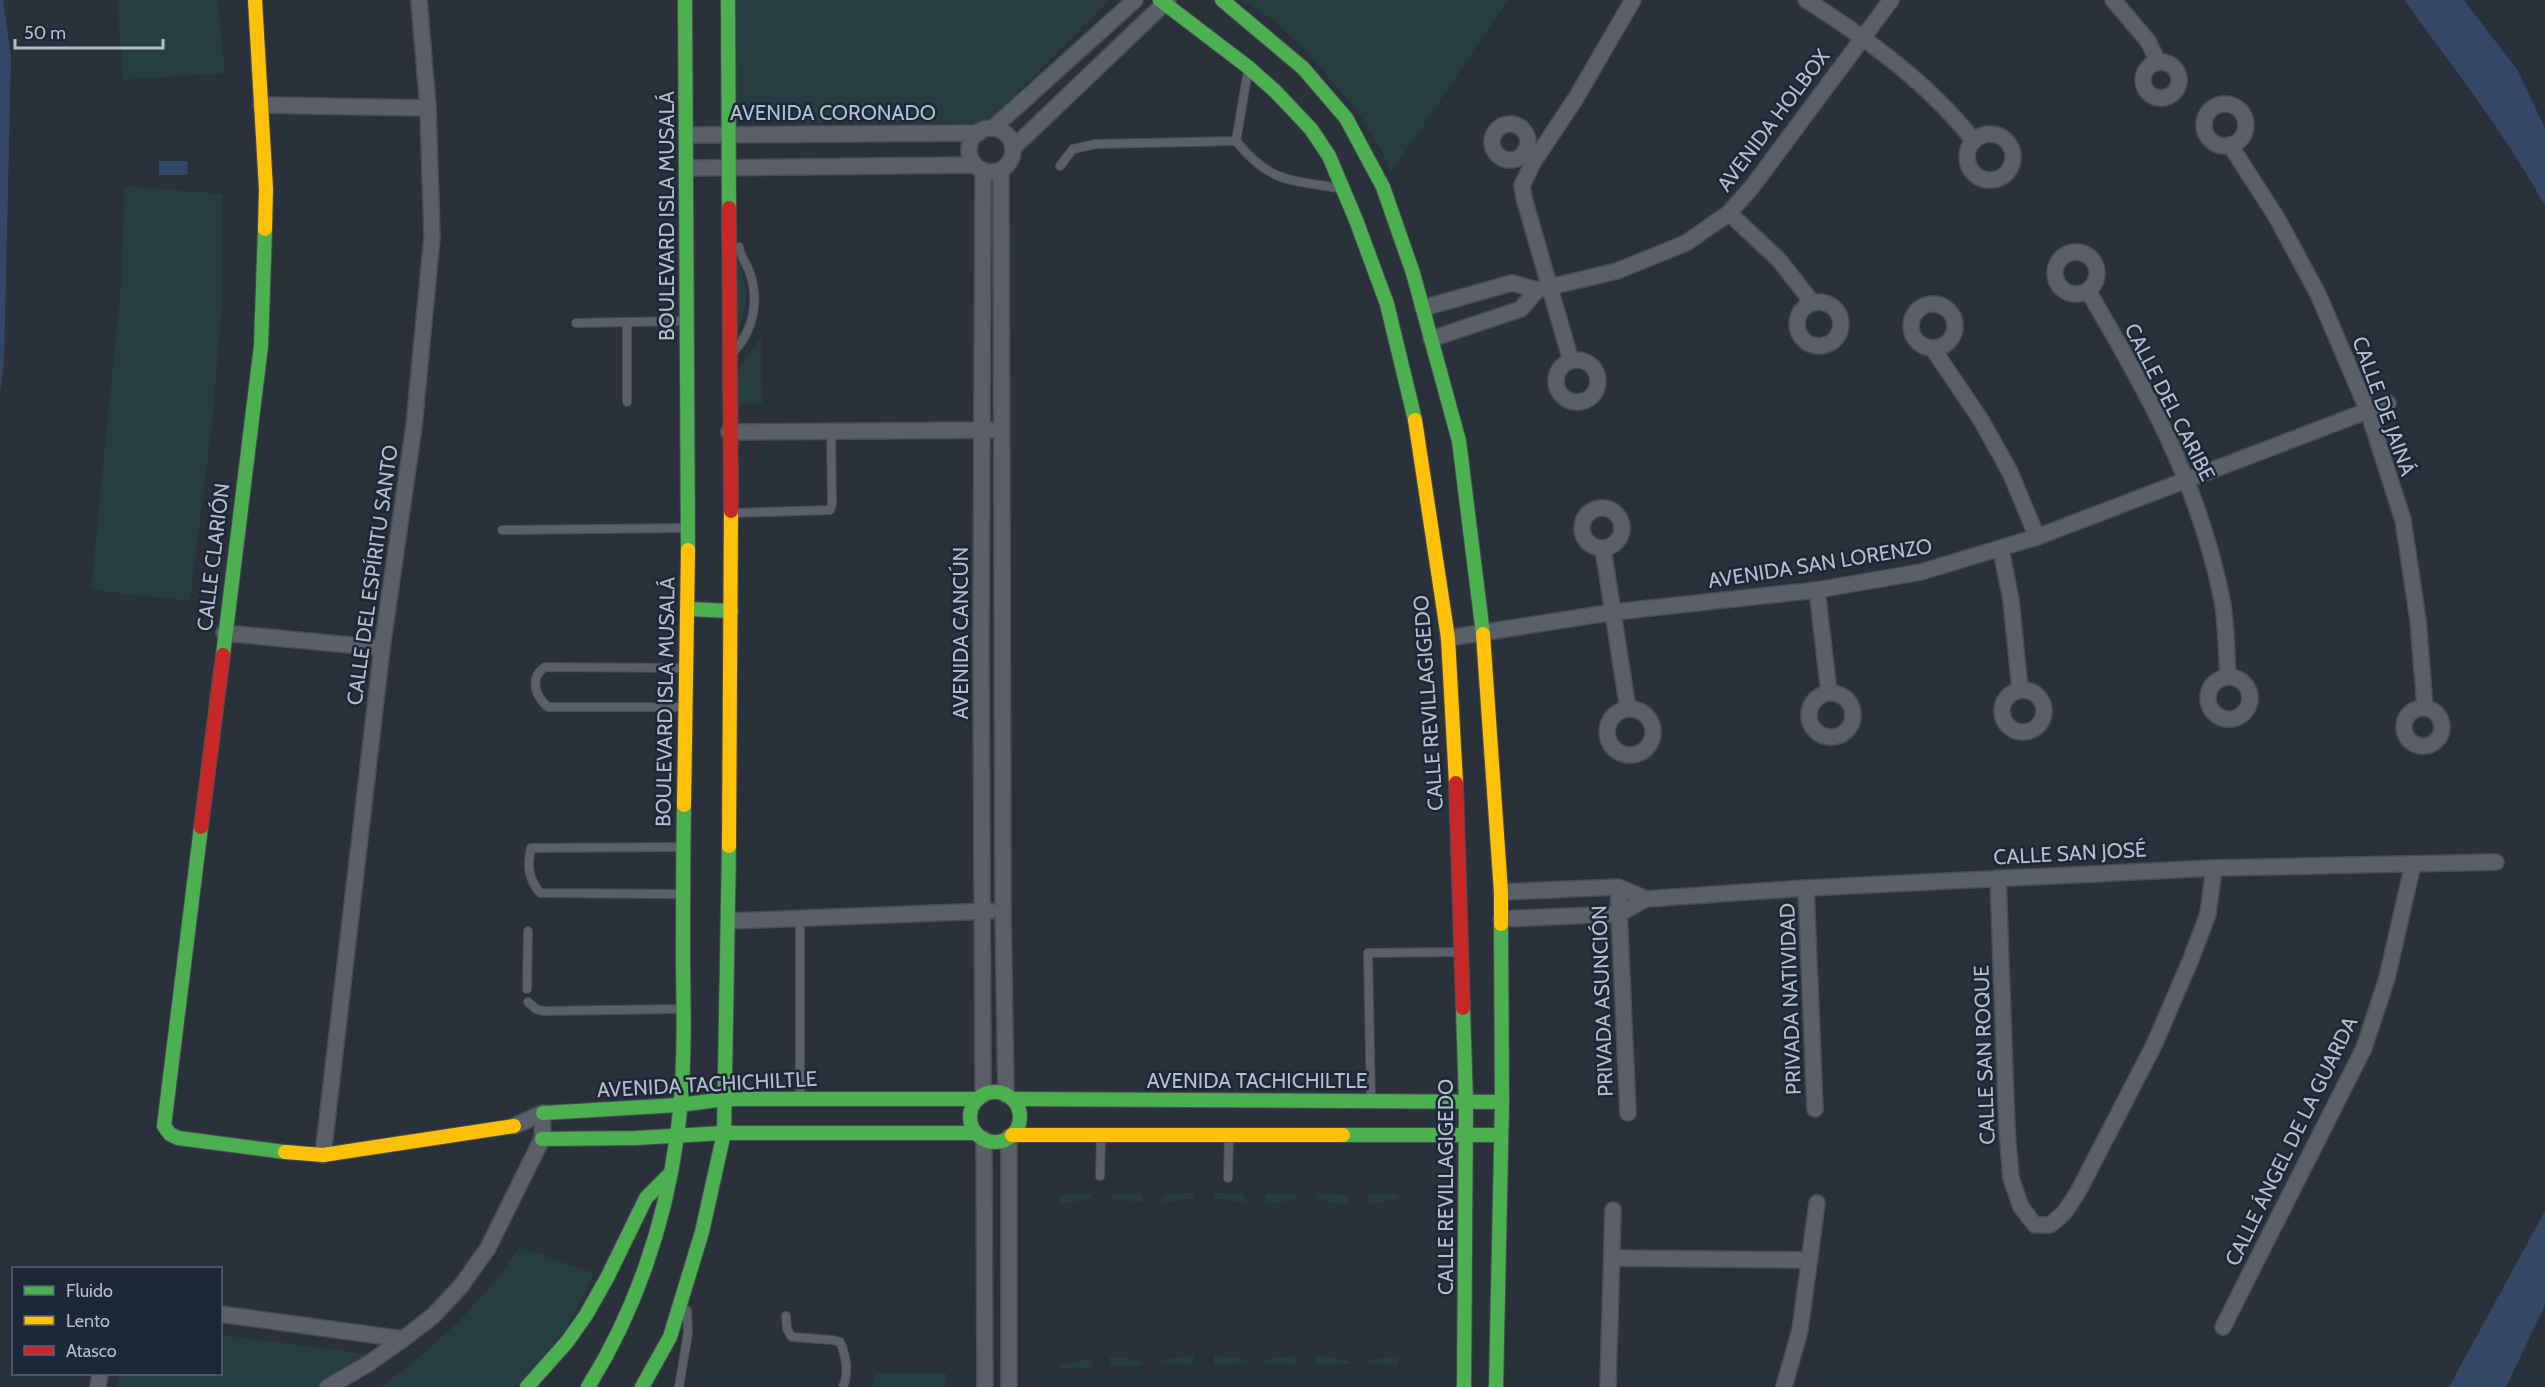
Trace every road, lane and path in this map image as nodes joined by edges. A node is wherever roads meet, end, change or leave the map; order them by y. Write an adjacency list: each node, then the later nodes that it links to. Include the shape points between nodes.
1 (255, 0): 15 (street, CALLE CLARIÓN)
2 (419, 0): 16 (street, CALLE DEL ESPÍRITU SANTO)
3 (685, 0): 19 (street, BOULEVARD ISLA MUSALÁ)
4 (728, 0): 18 (street)
5 (1135, 0): 17 (street)
6 (1222, 0): 35 (street, via 1303,68 1346,118 1383,187)
7 (1633, 0): 32 (street, via 1576,98 1529,158 1522,185)
8 (1806, 0): 12 (street)
9 (1891, 0): 12 (street, AVENIDA HOLBOX)
10 (2113, 0): 13 (street, via 2148,41)
11 (1164, 1): 14 (street, CALLE REVILLAGIGEDO); 23 (street)
12 (1862, 37): 21 (street, via 1942,105); 30 (street, AVENIDA HOLBOX)
13 (2158, 62)
14 (1248, 67): 20 (lane); 29 (street, CALLE REVILLAGIGEDO, via 1311,129)
15 (261, 105): 16 (street); 61 (street, CALLE CLARIÓN, via 266,189 261,346)
16 (428, 108): 64 (street, CALLE DEL ESPÍRITU SANTO, via 432,237 414,426)
17 (986, 130): 18 (street, AVENIDA CORONADO); 23 (street, via 1007,134); 27 (street, via 970,146 969,153)
18 (730, 134): 19 (street, AVENIDA CORONADO); 24 (street)
19 (687, 135): 26 (street, BOULEVARD ISLA MUSALÁ)
20 (1236, 141): 25 (lane, via 1096,144 1073,149); 29 (lane, via 1252,161 1272,175)
21 (1974, 141)
22 (2230, 146): 45 (street, CALLE DE JAINÁ, via 2277,218 2318,294)
23 (1013, 148): 28 (street, via 1011,162)
24 (730, 166): 26 (street); 27 (street); 31 (street)
25 (1060, 166)
26 (688, 168): 36 (street, BOULEVARD ISLA MUSALÁ)
27 (979, 168): 28 (street); 46 (street, AVENIDA CANCÚN)
28 (1001, 172): 47 (street, AVENIDA CANCÚN)
29 (1344, 189): 63 (street, CALLE REVILLAGIGEDO, via 1387,304 1417,429)
30 (1729, 213): 32 (street, AVENIDA HOLBOX, via 1686,243 1617,271); 34 (street, via 1779,260)
31 (736, 241): 41 (street); 41 (lane, via 752,280 753,313 745,338)
32 (1544, 288): 35 (street, AVENIDA HOLBOX, via 1512,284); 39 (street, via 1521,309); 42 (street)
33 (2088, 291): 50 (street, CALLE DEL CARIBE, via 2132,365)
34 (1812, 302)
35 (1423, 308): 39 (street)
36 (687, 321): 37 (lane); 52 (street, BOULEVARD ISLA MUSALÁ)
37 (627, 322): 38 (lane); 43 (lane)
38 (576, 323)
39 (1431, 339): 62 (street, via 1459,441)
40 (1934, 349): 54 (street, via 2010,472)
41 (728, 358): 48 (street)
42 (1571, 361)
43 (627, 402)
44 (2388, 403): 45 (street, AVENIDA SAN LORENZO)
45 (2368, 411): 50 (street, AVENIDA SAN LORENZO); 70 (street, CALLE DE JAINÁ, via 2403,520 2418,620)
46 (982, 430): 47 (street); 49 (street); 83 (street, AVENIDA CANCÚN)
47 (1002, 430): 82 (street, AVENIDA CANCÚN)
48 (729, 432): 49 (street); 51 (street)
49 (831, 432): 51 (lane, via 830,510)
50 (2188, 479): 54 (street, AVENIDA SAN LORENZO); 66 (street, CALLE DEL CARIBE, via 2222,597)
51 (729, 513): 59 (street)
52 (690, 528): 53 (lane); 58 (street, BOULEVARD ISLA MUSALÁ)
53 (502, 530)
54 (2037, 537): 56 (street, AVENIDA SAN LORENZO)
55 (1603, 549): 60 (street)
56 (2001, 550): 57 (street, AVENIDA SAN LORENZO, via 1921,572); 67 (street, via 2011,600)
57 (1817, 590): 60 (street, AVENIDA SAN LORENZO); 68 (street)
58 (689, 609): 59 (street); 65 (street, BOULEVARD ISLA MUSALÁ)
59 (732, 611): 87 (street)
60 (1614, 612): 62 (street, AVENIDA SAN LORENZO); 71 (street)
61 (224, 633): 64 (street); 104 (street, CALLE CLARIÓN)
62 (1483, 634): 63 (street, AVENIDA SAN LORENZO); 79 (street)
63 (1448, 638): 89 (street, CALLE REVILLAGIGEDO)
64 (382, 648): 115 (street, CALLE DEL ESPÍRITU SANTO)
65 (687, 668): 69 (street, BOULEVARD ISLA MUSALÁ); 69 (lane, via 545,667 536,677 535,690 548,707)
66 (2228, 676)
67 (2020, 690)
68 (1828, 693)
69 (686, 707): 72 (street, BOULEVARD ISLA MUSALÁ)
70 (2425, 707)
71 (1628, 709)
72 (683, 846): 80 (street, BOULEVARD ISLA MUSALÁ); 80 (lane, via 531,848 528,862 531,881 540,893)
73 (2496, 862): 74 (street, CALLE SAN JOSÉ)
74 (2413, 864): 75 (street, CALLE SAN JOSÉ); 126 (street, CALLE ÁNGEL DE LA GUARDA, via 2387,978 2364,1048)
75 (2214, 868): 76 (street, CALLE SAN JOSÉ); 76 (street, CALLE SAN ROQUE, via 2208,915 2149,1056 2078,1192 2050,1225 2036,1225 2021,1207 2011,1178)
76 (1998, 878): 78 (street, CALLE SAN JOSÉ)
77 (1618, 887): 79 (street, CALLE SAN JOSÉ); 81 (street, CALLE SAN JOSÉ); 84 (street, PRIVADA ASUNCIÓN)
78 (1806, 888): 81 (street, CALLE SAN JOSÉ); 101 (street, PRIVADA NATIVIDAD)
79 (1501, 892): 86 (street)
80 (683, 894): 92 (street, BOULEVARD ISLA MUSALÁ)
81 (1646, 899): 84 (street, CALLE SAN JOSÉ)
82 (1003, 910): 83 (street); 94 (street, AVENIDA CANCÚN)
83 (982, 911): 85 (street); 93 (street, AVENIDA CANCÚN)
84 (1619, 914): 86 (street, CALLE SAN JOSÉ); 103 (street, PRIVADA ASUNCIÓN)
85 (800, 918): 87 (street); 95 (lane)
86 (1501, 919): 99 (street)
87 (729, 921): 96 (street)
88 (528, 931): 90 (lane)
89 (1462, 952): 97 (lane, via 1368,953); 98 (street, CALLE REVILLAGIGEDO)
90 (528, 989)
91 (528, 1002): 92 (lane, via 543,1011)
92 (684, 1009): 100 (street, BOULEVARD ISLA MUSALÁ)
93 (980, 1097): 94 (street, via 991,1092); 95 (street, AVENIDA TACHICHILTLE); 110 (street, via 970,1112 972,1126)
94 (1009, 1097): 97 (street, AVENIDA TACHICHILTLE); 111 (street, via 1019,1113 1017,1129)
95 (800, 1099): 96 (street, AVENIDA TACHICHILTLE)
96 (725, 1100): 100 (street, AVENIDA TACHICHILTLE); 106 (street)
97 (1371, 1101): 98 (street, AVENIDA TACHICHILTLE)
98 (1466, 1102): 99 (street, AVENIDA TACHICHILTLE); 109 (street, CALLE REVILLAGIGEDO)
99 (1502, 1102): 112 (street)
100 (679, 1106): 102 (street, AVENIDA TACHICHILTLE); 113 (street, BOULEVARD ISLA MUSALÁ)
101 (1815, 1109)
102 (543, 1113): 105 (street, AVENIDA TACHICHILTLE); 114 (street)
103 (1628, 1113)
104 (164, 1117): 115 (street, AVENIDA TACHICHILTLE, via 164,1126 178,1138)
105 (514, 1126): 114 (street); 115 (street, AVENIDA TACHICHILTLE)
106 (724, 1133): 110 (street); 113 (street); 123 (street)
107 (1101, 1135): 108 (street); 111 (street); 117 (lane)
108 (1228, 1135): 109 (street); 118 (lane)
109 (1466, 1135): 112 (street); 138 (street, CALLE REVILLAGIGEDO)
110 (980, 1136): 111 (street, via 997,1142); 136 (street)
111 (1011, 1136): 137 (street)
112 (1501, 1136): 139 (street)
113 (677, 1137): 114 (street); 116 (street, BOULEVARD ISLA MUSALÁ)
114 (542, 1139): 127 (street, via 488,1248 468,1277 433,1316)
115 (323, 1155)
116 (669, 1174): 130 (street, via 646,1198 586,1315); 131 (street, BOULEVARD ISLA MUSALÁ, via 634,1302)
117 (1100, 1176)
118 (1228, 1178)
119 (1817, 1203): 122 (street)
120 (1613, 1210): 121 (street)
121 (1613, 1258): 122 (street); 140 (street)
122 (1810, 1260): 141 (street, via 1800,1330)
123 (685, 1290): 128 (street); 134 (lane, via 688,1332)
124 (222, 1314): 127 (street)
125 (786, 1316): 135 (lane, via 792,1337 840,1342 845,1359)
126 (2223, 1327)
127 (403, 1338): 129 (street)
128 (670, 1338): 132 (street); 133 (street)
129 (328, 1387)
130 (527, 1387)
131 (588, 1387)
132 (642, 1387)
133 (657, 1387)
134 (679, 1387)
135 (843, 1387)
136 (985, 1387)
137 (1009, 1387)
138 (1464, 1387)
139 (1496, 1387)
140 (1608, 1387)
141 (1785, 1387)

